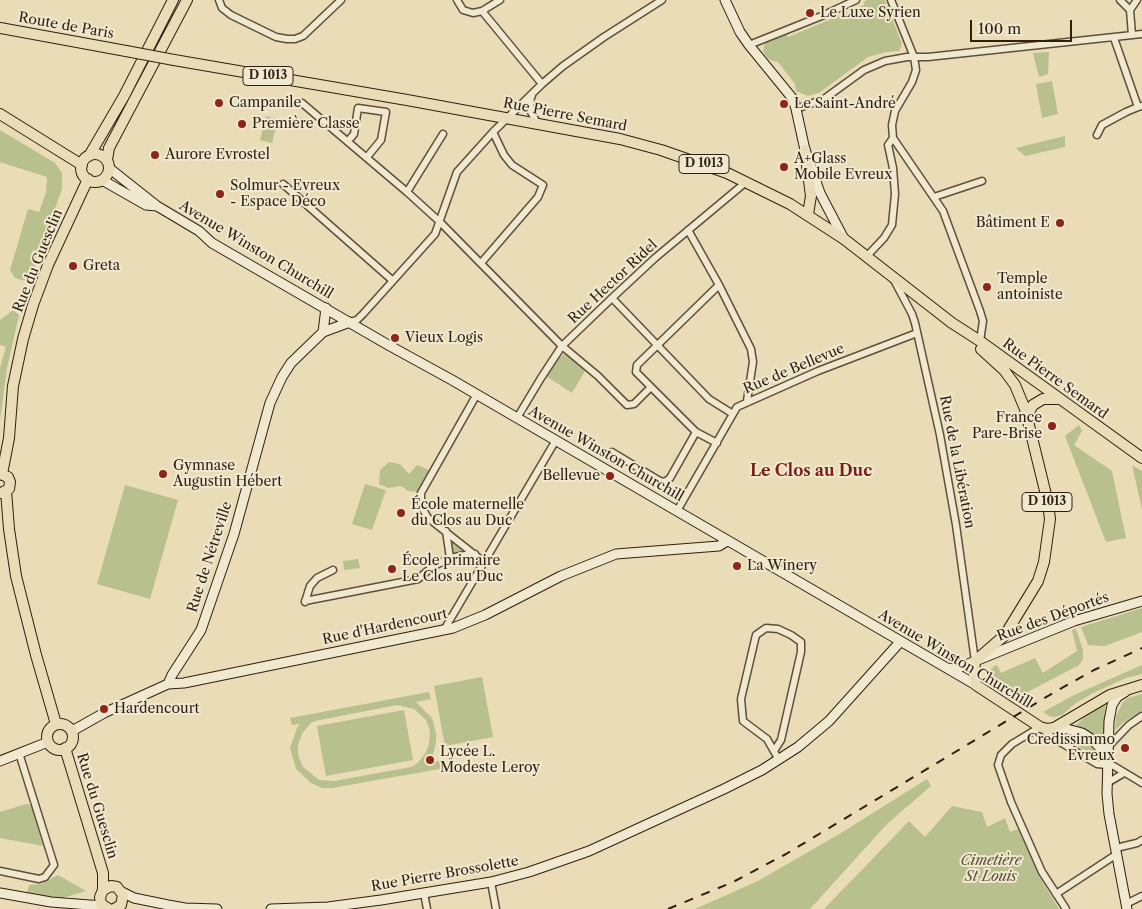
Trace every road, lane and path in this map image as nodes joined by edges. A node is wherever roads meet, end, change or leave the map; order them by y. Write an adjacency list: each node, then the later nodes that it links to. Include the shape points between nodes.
1 (173, 0): 38 (main road)
2 (182, 0): 21 (main road, via 166,32)
3 (188, 0): 21 (main road)
4 (219, 0): 5 (street, via 222,8 231,14 276,37 294,39 302,36)
5 (341, 0)
6 (458, 0): 15 (street, via 463,10)
7 (500, 0): 15 (street)
8 (662, 0): 24 (street, via 604,37)
9 (725, 0): 20 (main road)
10 (856, 0): 20 (street)
11 (891, 0): 23 (street)
12 (1120, 0): 14 (street)
13 (1137, 0): 14 (street)
14 (1130, 10): 18 (street)
15 (482, 11): 24 (street)
16 (0, 28): 22 (main road, Route de Paris / D 1013)
17 (1142, 34): 18 (street)
18 (1132, 35): 19 (street)
19 (1114, 38): 23 (street); 27 (street)
20 (749, 45): 28 (main road, via 793,99)
21 (163, 48): 40 (main road, via 109,148)
22 (126, 51): 30 (main road, Rue Pierre Semard / D 1013, bridge)
23 (914, 57): 28 (street, via 885,61 864,70 824,99); 35 (street, via 916,70 895,111)
24 (542, 84): 25 (street)
25 (532, 94): 30 (street); 31 (street, via 531,112)
26 (302, 103): 36 (street)
27 (1140, 107): 34 (street, via 1102,125)
28 (796, 109): 37 (main road)
29 (0, 114): 41 (main road)
30 (508, 118): 31 (main road, Rue Pierre Semard / D 1013); 32 (street)
31 (537, 123): 45 (main road, Rue Pierre Semard / D 1013, via 661,150)
32 (493, 132): 51 (street, via 457,172); 55 (street, via 512,165 543,185 538,197)
33 (443, 134): 47 (street)
34 (1097, 135)
35 (892, 138): 48 (street); 54 (street, via 888,145 893,168 894,216 888,232)
36 (348, 142): 39 (street); 39 (street, via 354,134 358,108 386,112 381,140)
37 (804, 150): 50 (main road, via 811,196); 53 (main road, via 820,193)
38 (89, 156): 40 (main road, via 96,154); 41 (main road)
39 (367, 158): 47 (street)
40 (108, 164): 43 (main road, via 107,175); 49 (main road)
41 (82, 165): 42 (main road, via 82,173)
42 (88, 179): 43 (main road, via 94,182); 80 (main road, Rue du Guesclin, via 48,265 28,321 13,386)
43 (102, 180): 49 (main road, via 146,205)
44 (982, 181): 48 (street)
45 (746, 182): 50 (main road, Rue Pierre Semard / D 1013); 52 (street, Rue Hector Ridel)
46 (283, 184): 57 (street)
47 (408, 192): 51 (street)
48 (934, 197): 65 (street, via 943,211 980,311)
49 (157, 206): 60 (main road, Avenue Winston Churchill, via 199,231 212,243)
50 (808, 214): 53 (main road, Rue Pierre Semard / D 1013)
51 (440, 222): 55 (street); 57 (street, via 435,234)
52 (688, 230): 58 (street); 59 (street, Rue Hector Ridel)
53 (844, 239): 54 (main road, Rue Pierre Semard / D 1013)
54 (867, 256): 56 (main road, Rue Pierre Semard / D 1013)
55 (481, 263): 67 (street)
56 (891, 274): 62 (main road, Rue Pierre Semard / D 1013); 64 (street, Rue de la Libération, via 912,314)
57 (392, 280): 61 (street, via 363,314)
58 (719, 285): 66 (street); 71 (street, via 751,349 753,362)
59 (612, 298): 66 (street); 67 (street, Rue Hector Ridel)
60 (326, 308): 61 (main road, Avenue Winston Churchill); 63 (main road)
61 (350, 322): 63 (main road, Rue de Nétreville); 69 (main road, Avenue Winston Churchill)
62 (952, 322): 65 (main road, Rue Pierre Semard / D 1013); 73 (main road, Rue Pierre Semard / D 1013, via 994,360 1015,385)
63 (323, 332): 96 (main road, Rue de Nétreville, via 291,363 270,403 236,529 201,630)
64 (917, 332): 71 (street, Rue de Bellevue); 94 (street, Rue de la Libération, via 950,488)
65 (980, 341): 70 (main road, Rue Pierre Semard / D 1013)
66 (657, 344): 68 (street, via 637,365 636,372); 72 (street, via 709,399)
67 (562, 346): 68 (street, via 627,404 634,404); 74 (street, Rue Hector Ridel)
68 (651, 387): 75 (street)
69 (478, 394): 74 (main road, Avenue Winston Churchill); 83 (street, via 421,493 421,506 428,518)
70 (1060, 399): 73 (main road, via 1043,399 1033,405); 79 (main road, Rue Pierre Semard / D 1013)
71 (747, 401): 72 (street, Rue de Bellevue, via 736,407)
72 (733, 414): 77 (street, Rue de Bellevue)
73 (1028, 414): 94 (main road, D 1013, via 1050,519 1044,562 1038,581 1005,635)
74 (517, 418): 76 (main road, Avenue Winston Churchill)
75 (696, 432): 77 (street); 78 (street, via 665,482)
76 (556, 440): 82 (main road, Avenue Winston Churchill); 89 (street)
77 (717, 444): 82 (street, Rue de Bellevue)
78 (612, 452)
79 (1142, 458)
80 (1, 474): 81 (main road, via 10,482)
81 (3, 492): 101 (main road, via 16,576)
82 (677, 511): 84 (main road, Avenue Winston Churchill)
83 (446, 531): 87 (street); 88 (street)
84 (714, 533): 85 (main road, Avenue Winston Churchill); 86 (main road)
85 (727, 541): 86 (main road, Rue d'Hardencourt, via 719,546); 93 (main road, Avenue Winston Churchill)
86 (702, 547): 92 (main road, Rue d'Hardencourt, via 616,554 561,576 470,622)
87 (475, 554): 88 (street); 89 (street)
88 (450, 558): 90 (street, via 418,579 305,602 310,586 317,578)
89 (484, 562): 92 (street)
90 (333, 570)
91 (1142, 601): 94 (main road, Rue des Déportés, via 1074,621)
92 (444, 630): 96 (main road, Rue d'Hardencourt)
93 (900, 642): 95 (main road, Avenue Winston Churchill); 110 (main road, Rue Pierre Brossolette, via 829,721)
94 (975, 661): 95 (main road, Rue des Déportés, via 955,669); 97 (main road)
95 (944, 667): 97 (main road, Avenue Winston Churchill)
96 (168, 684): 104 (main road, Rue d'Hardencourt)
97 (976, 685): 102 (main road, Avenue Winston Churchill)
98 (1142, 685): 99 (main road)
99 (1129, 688): 103 (main road, via 1098,700); 109 (main road, via 1112,705)
100 (1142, 716): 109 (street, via 1129,725)
101 (56, 724): 104 (main road, via 66,725); 105 (main road, via 51,728)
102 (1040, 727): 103 (main road); 109 (street, via 1097,764); 121 (street, via 1012,744 1001,755 998,765 1042,872)
103 (1054, 728): 109 (main road, via 1082,733 1093,740)
104 (72, 731): 106 (main road, via 72,740)
105 (48, 742): 106 (main road, via 55,748); 108 (main road)
106 (65, 748): 123 (main road, Rue du Guesclin)
107 (774, 751): 107 (street, via 744,721 741,699 756,635 766,628 778,629 792,636 801,642 802,652 781,740); 110 (street)
108 (19, 753): 111 (main road); 117 (street, via 54,865 45,878 39,879)
109 (1107, 758): 112 (street); 113 (main road)
110 (779, 760): 118 (main road, Rue Pierre Brossolette, via 724,790 598,848)
111 (0, 761)
112 (1124, 773): 113 (street); 114 (street)
113 (1107, 783): 116 (main road, via 1109,814)
114 (1142, 784)
115 (1142, 840): 116 (street)
116 (1117, 851): 121 (street); 125 (main road)
117 (0, 871)
118 (491, 882): 120 (main road, Rue Pierre Brossolette); 130 (street)
119 (0, 893): 123 (main road, via 75,904 91,900)
120 (424, 893): 124 (main road, Rue Pierre Brossolette); 129 (street)
121 (1056, 894): 131 (street)
122 (1142, 896): 125 (street)
123 (112, 902): 127 (main road, via 134,898 185,908)
124 (382, 905): 126 (main road, Rue Pierre Brossolette)
125 (1127, 907)
126 (328, 908): 128 (main road, Rue Pierre Brossolette)
127 (218, 909)
128 (271, 909)
129 (428, 909)
130 (496, 909)
131 (1066, 909)

